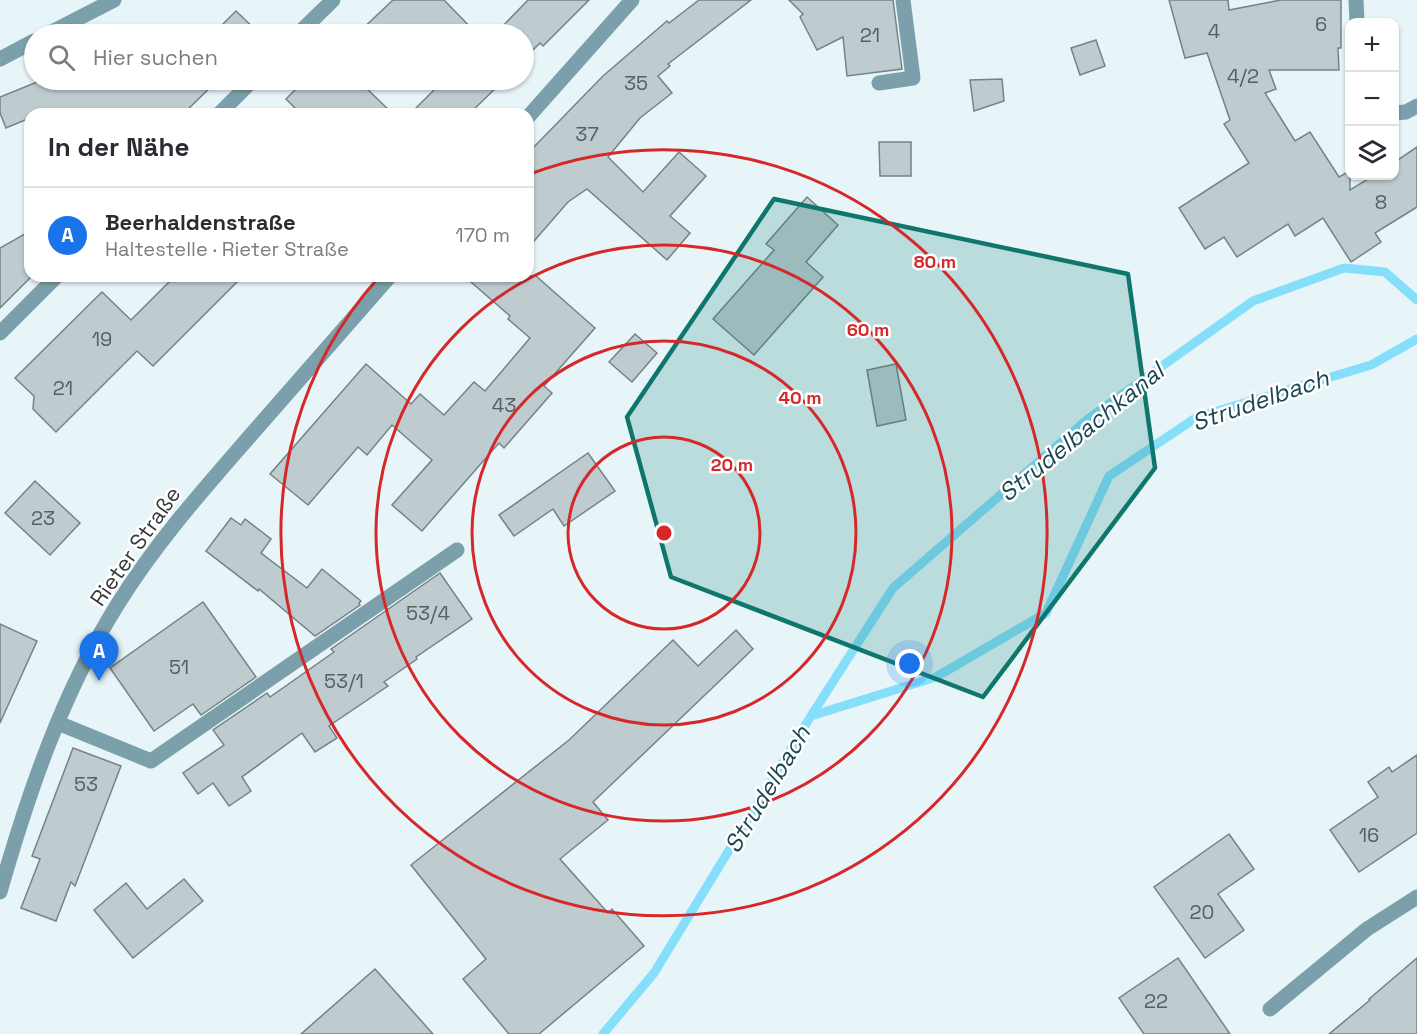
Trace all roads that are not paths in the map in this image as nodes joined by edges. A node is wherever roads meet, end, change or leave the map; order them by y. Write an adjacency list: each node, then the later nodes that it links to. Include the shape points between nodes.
1 (114, 0): 7 (street)
2 (333, 0): 8 (street)
3 (632, 0): 15 (street)
4 (903, 0): 11 (street, via 913,78)
5 (1356, 0): 6 (street)
6 (1358, 18)
7 (67, 24)
8 (308, 24)
9 (24, 46): 10 (street)
10 (0, 59)
11 (879, 82)
12 (243, 90): 14 (street)
13 (1417, 106): 16 (street)
14 (225, 108)
15 (534, 110)
16 (1399, 113)
17 (51, 282): 19 (street)
18 (385, 282): 21 (street, Rieter Straße, via 147,559 87,659)
19 (0, 333)
20 (457, 550): 21 (street, via 151,761)
21 (58, 723): 22 (street, Rieter Straße, via 16,835)
22 (0, 892)
23 (1417, 897): 24 (street, via 1367,929)
24 (1270, 1009)

